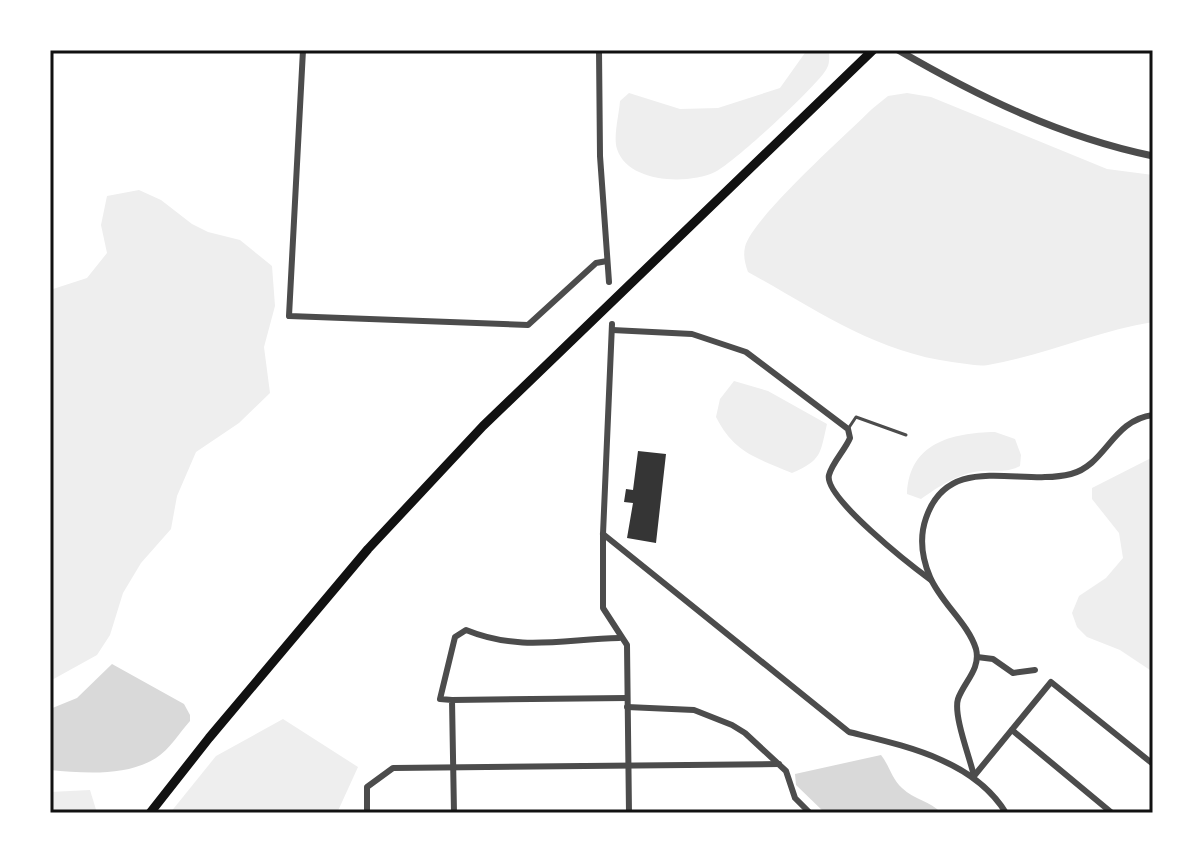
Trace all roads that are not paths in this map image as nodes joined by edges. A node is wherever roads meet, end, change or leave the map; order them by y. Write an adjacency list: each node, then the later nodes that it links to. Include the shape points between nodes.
1 (303, 50): 6 (street, via 289,316 528,325 596,263)
2 (599, 50): 6 (street)
3 (873, 50): 25 (highway, via 483,426 368,549)
4 (898, 50): 5 (street, via 999,105 1070,135)
5 (1153, 156)
6 (607, 261): 7 (street)
7 (609, 282)
8 (1153, 415): 12 (street, via 1126,425 1086,467 1071,474 983,475 952,483 937,497 922,529 922,556)
9 (848, 429): 10 (lane, via 856,417); 11 (street, via 746,352 692,334 612,327); 12 (street, via 850,438 829,484 897,555)
10 (906, 435)
11 (603, 534): 13 (street, via 603,608); 24 (street, via 849,732)
12 (931, 580): 14 (street, via 973,642)
13 (619, 638): 16 (street, via 627,645); 17 (street, via 508,642 466,630 455,637 440,699)
14 (977, 657): 15 (street, via 993,659 1013,673); 24 (street, via 957,706)
15 (1035, 670)
16 (627, 698): 17 (street); 18 (street)
17 (452, 700): 23 (street)
18 (627, 707): 20 (street, via 705,712 745,733); 22 (street)
19 (1012, 730): 21 (street, via 1051,682); 24 (street); 31 (street)
20 (779, 764): 22 (street); 29 (street, via 795,798)
21 (1153, 764)
22 (628, 766): 23 (street); 28 (street)
23 (451, 768): 26 (street, via 393,768 367,787); 27 (street)
24 (974, 776): 30 (street)
25 (150, 813)
26 (367, 813)
27 (454, 813)
28 (629, 813)
29 (810, 813)
30 (1006, 813)
31 (1112, 813)

